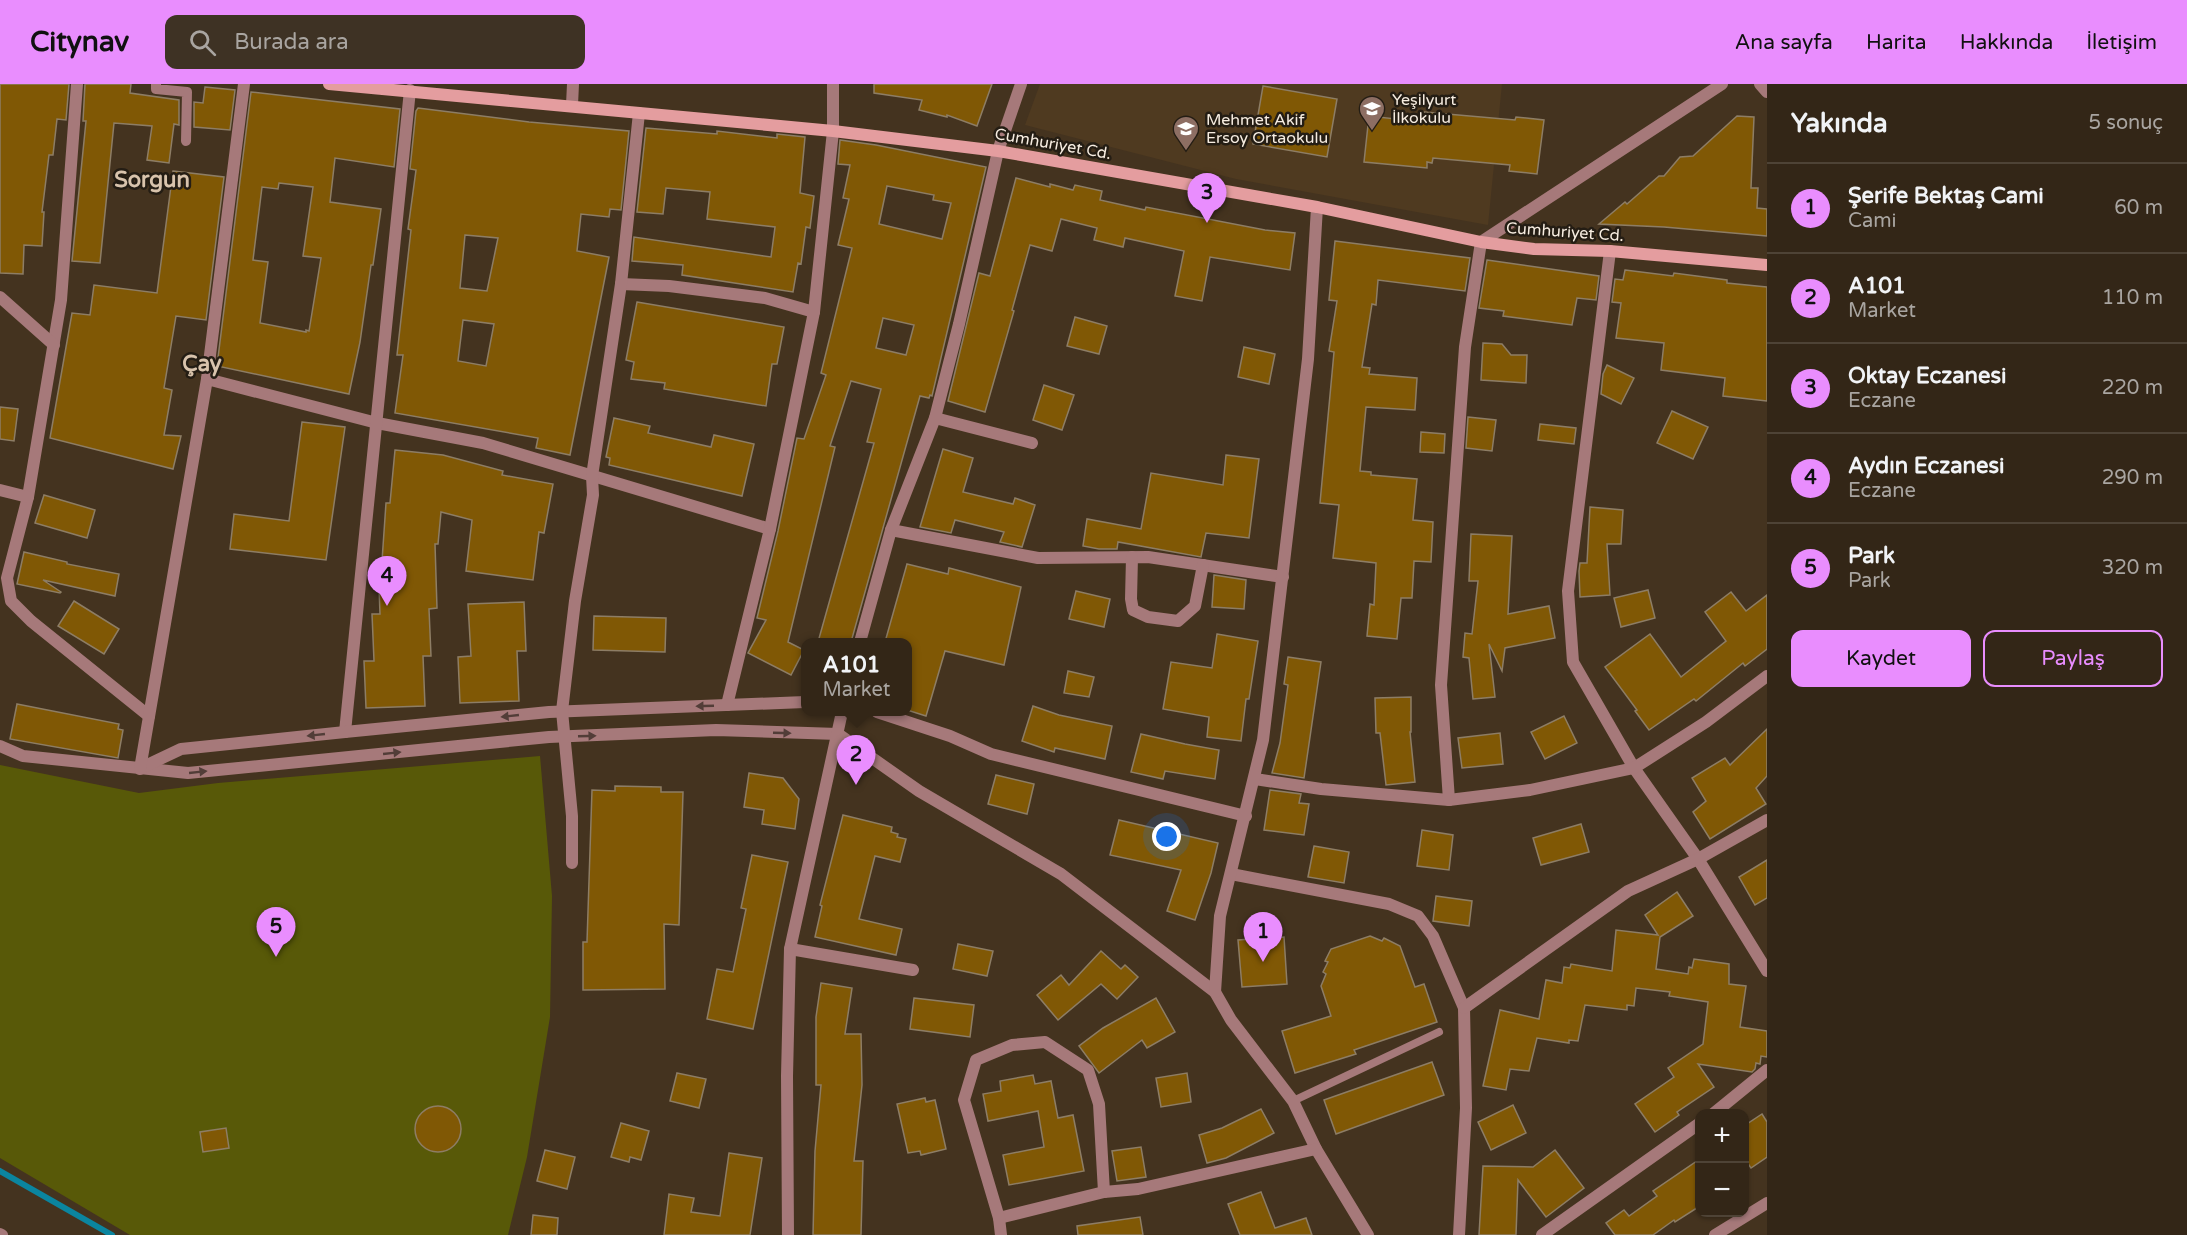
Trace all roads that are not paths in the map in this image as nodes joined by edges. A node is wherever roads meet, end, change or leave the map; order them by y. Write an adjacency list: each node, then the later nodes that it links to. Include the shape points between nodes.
1 (77, 84): 24 (street, via 61,300)
2 (156, 84): 15 (street, via 156,89 187,92)
3 (244, 84): 25 (street)
4 (329, 84): 10 (main road, Cumhuriyet Cd.)
5 (573, 84): 12 (street)
6 (833, 84): 14 (street)
7 (1021, 84): 16 (street)
8 (1722, 84): 18 (street)
9 (1760, 84): 11 (street)
10 (410, 90): 12 (main road, Cumhuriyet Cd.); 27 (street)
11 (1767, 92)
12 (572, 105): 13 (main road, Cumhuriyet Cd.)
13 (639, 113): 14 (main road, Cumhuriyet Cd.); 21 (street)
14 (834, 131): 16 (main road, Cumhuriyet Cd.); 23 (street)
15 (186, 141)
16 (998, 151): 17 (main road, Cumhuriyet Cd.); 26 (street)
17 (1317, 207): 18 (main road, Cumhuriyet Cd.); 36 (street, via 1308,359)
18 (1481, 242): 19 (main road, Cumhuriyet Cd., via 1534,249); 52 (street, via 1465,347 1441,685)
19 (1610, 251): 20 (main road, Cumhuriyet Cd.); 49 (street, via 1568,591 1573,662)
20 (1767, 265)
21 (621, 284): 23 (street, via 756,297); 29 (street)
22 (0, 297): 24 (street)
23 (814, 312): 32 (street)
24 (54, 345): 31 (street)
25 (207, 379): 27 (street); 42 (street)
26 (935, 418): 28 (street); 33 (street)
27 (377, 423): 29 (street, via 483,442); 45 (street)
28 (1032, 442)
29 (592, 476): 32 (street); 41 (street, via 593,495)
30 (0, 489): 31 (street)
31 (28, 497): 42 (street, via 7,578 11,601)
32 (770, 529): 40 (street)
33 (891, 530): 34 (street, via 1038,558); 37 (street)
34 (1132, 557): 35 (street); 35 (street, via 1133,610 1149,617 1178,621 1195,606)
35 (1203, 565): 36 (street)
36 (1282, 578): 51 (street)
37 (861, 638)
38 (1767, 676): 49 (street, via 1706,722)
39 (801, 702): 40 (street)
40 (727, 705): 41 (street, one-way to 41)
41 (562, 711): 45 (street, one-way to 45); 47 (street)
42 (149, 716): 50 (street)
43 (841, 716): 46 (street)
44 (892, 716): 53 (street, via 992,754)
45 (345, 732): 50 (street, one-way to 50, via 181,749)
46 (838, 734): 47 (street, one-way to 46, via 716,730); 58 (street); 61 (street, via 920,791 1061,874)
47 (564, 737): 50 (street, one-way to 47, via 188,773); 56 (street)
48 (0, 746): 50 (street, via 22,756)
49 (1634, 768): 52 (street, via 1530,790); 55 (street)
50 (140, 769)
51 (1255, 779): 52 (street); 53 (street)
52 (1449, 800)
53 (1246, 816): 57 (street)
54 (1767, 820): 55 (street)
55 (1698, 859): 60 (street); 62 (street, via 1628,891)
56 (572, 863)
57 (1231, 874): 61 (street, via 1220,916); 62 (street, via 1389,904 1418,916 1433,936)
58 (790, 949): 59 (street); 72 (street)
59 (913, 970)
60 (1767, 971)
61 (1215, 992): 65 (street, via 1231,1020)
62 (1464, 1008): 75 (street, via 1466,1108)
63 (1439, 1032): 65 (lane)
64 (1767, 1070): 66 (street)
65 (1293, 1101): 68 (street)
66 (1718, 1109)
67 (1695, 1127): 76 (street)
68 (1316, 1149): 69 (street, via 1138,1189); 74 (street)
69 (1104, 1192): 71 (street); 71 (street, via 1099,1104 1088,1070 1045,1042 1012,1045 976,1060 964,1100)
70 (1767, 1203): 77 (street)
71 (999, 1218): 73 (street)
72 (788, 1235)
73 (1001, 1235)
74 (1368, 1235)
75 (1459, 1235)
76 (1542, 1235)
77 (1715, 1235)

